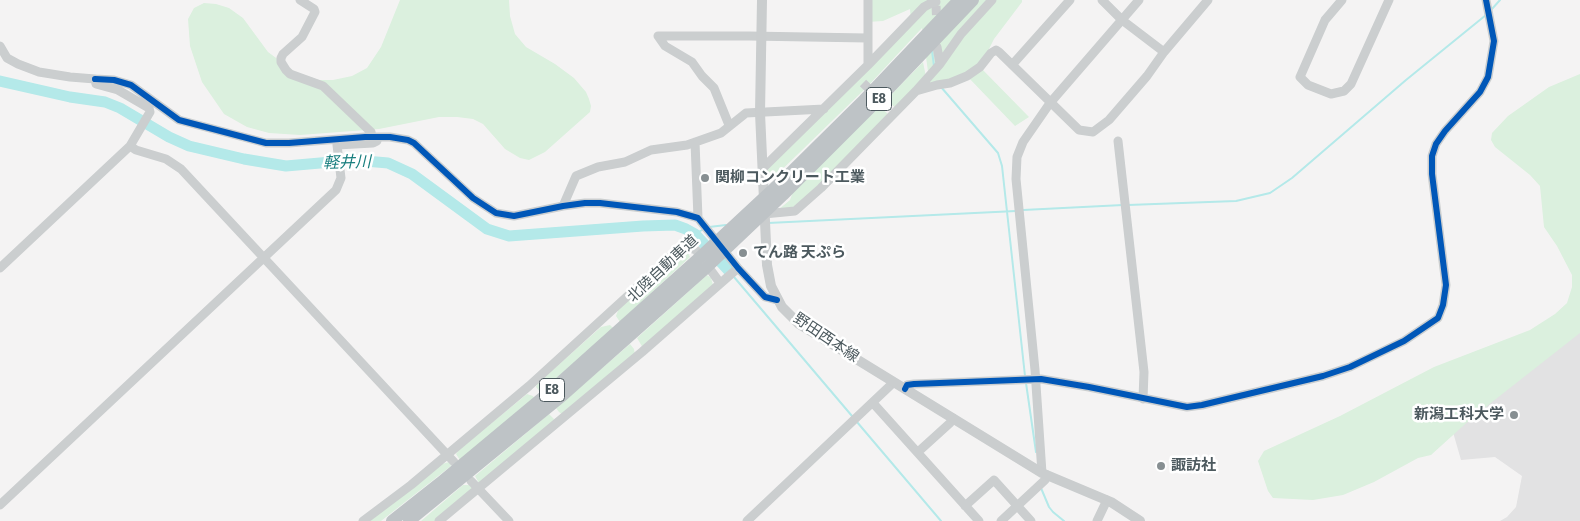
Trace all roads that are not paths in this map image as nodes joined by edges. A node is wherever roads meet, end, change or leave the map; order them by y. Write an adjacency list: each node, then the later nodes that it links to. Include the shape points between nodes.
1 (300, 0): 30 (street, via 315,12 302,37 283,54 281,62 290,74 323,86)
2 (762, 0): 16 (main road, 野田西本線)
3 (868, 0): 17 (street)
4 (959, 0): 41 (highway, 北陸自動車道 / E8)
5 (973, 0): 41 (highway, 北陸自動車道 / E8, via 783,195)
6 (992, 0): 23 (street)
7 (1070, 0): 22 (street)
8 (1102, 0): 15 (street)
9 (1139, 0): 15 (street)
10 (1208, 0): 20 (street)
11 (1342, 0): 12 (street, via 1325,20 1300,77 1308,85 1331,94 1344,92 1351,84)
12 (1389, 0)
13 (932, 4): 21 (street)
14 (1488, 7): 49 (street, via 1494,41 1488,77 1480,92 1445,131 1432,156 1446,285 1438,318 1404,341 1323,376 1187,407)
15 (1122, 20): 20 (street); 26 (street)
16 (761, 36): 17 (street); 28 (main road, 野田西本線); 29 (street, via 658,36 665,46 692,62 714,88)
17 (867, 38): 21 (street)
18 (0, 46): 24 (street, via 7,58 39,72)
19 (937, 47): 23 (street)
20 (1164, 52): 26 (street, via 1109,120 1093,132 1079,130)
21 (868, 65): 27 (street, via 860,80)
22 (1012, 65): 25 (street, via 996,50 967,76); 26 (street)
23 (936, 68): 25 (street)
24 (95, 79): 33 (street, via 131,85 179,120 266,143); 34 (street, via 96,84 118,90 149,108 150,114)
25 (916, 91): 38 (street, via 891,111 800,208)
26 (1050, 103): 46 (street, via 1023,142 1017,157 1016,179)
27 (824, 109): 28 (street); 36 (street)
28 (760, 113): 29 (street, via 746,113); 36 (main road, 野田西本線)
29 (729, 125): 32 (street, via 721,133)
30 (375, 137): 33 (street); 35 (street, via 378,142); 37 (street, via 414,143 473,198 496,213 514,216)
31 (1118, 141): 49 (street, via 1144,372)
32 (695, 142): 37 (street, via 651,150 625,162 598,167 576,176); 39 (street)
33 (289, 143): 35 (street, via 290,149)
34 (130, 146): 40 (street, via 176,164); 42 (street)
35 (337, 148): 40 (street, via 340,178 336,190)
36 (763, 168): 38 (main road, 野田西本線)
37 (563, 206): 39 (street, via 600,203 677,212)
38 (764, 214): 45 (main road, 野田西本線, via 768,274)
39 (701, 221): 43 (street)
40 (265, 259): 53 (street); 58 (street)
41 (702, 264): 62 (highway, 北陸自動車道 / E8); 63 (highway, 北陸自動車道 / E8, via 563,394)
42 (0, 268)
43 (734, 272): 44 (street); 45 (street, via 765,297)
44 (720, 283): 53 (street, via 696,250 686,247 678,250); 56 (street)
45 (778, 300): 47 (main road, 野田西本線, via 799,324)
46 (1036, 379): 48 (street, via 914,384); 49 (street, via 1089,386); 54 (street)
47 (894, 382): 48 (main road, 野田西本線); 50 (street)
48 (905, 389): 51 (main road, 野田西本線)
49 (1143, 399)
50 (873, 403): 52 (street); 66 (street)
51 (953, 418): 52 (street); 54 (main road, 野田西本線)
52 (918, 452): 60 (street)
53 (451, 458): 61 (street)
54 (1045, 474): 57 (main road, 野田西本線); 59 (street, via 1045,480)
55 (471, 481): 56 (street)
56 (478, 488): 64 (street); 65 (street)
57 (1107, 500): 70 (street); 71 (main road, 野田西本線)
58 (0, 505)
59 (1018, 505): 60 (street, via 994,480); 68 (street); 69 (street)
60 (965, 506): 67 (street)
61 (363, 521)
62 (392, 521)
63 (409, 521)
64 (439, 521)
65 (510, 521)
66 (747, 521)
67 (979, 521)
68 (1001, 521)
69 (1031, 521)
70 (1097, 521)
71 (1140, 521)

